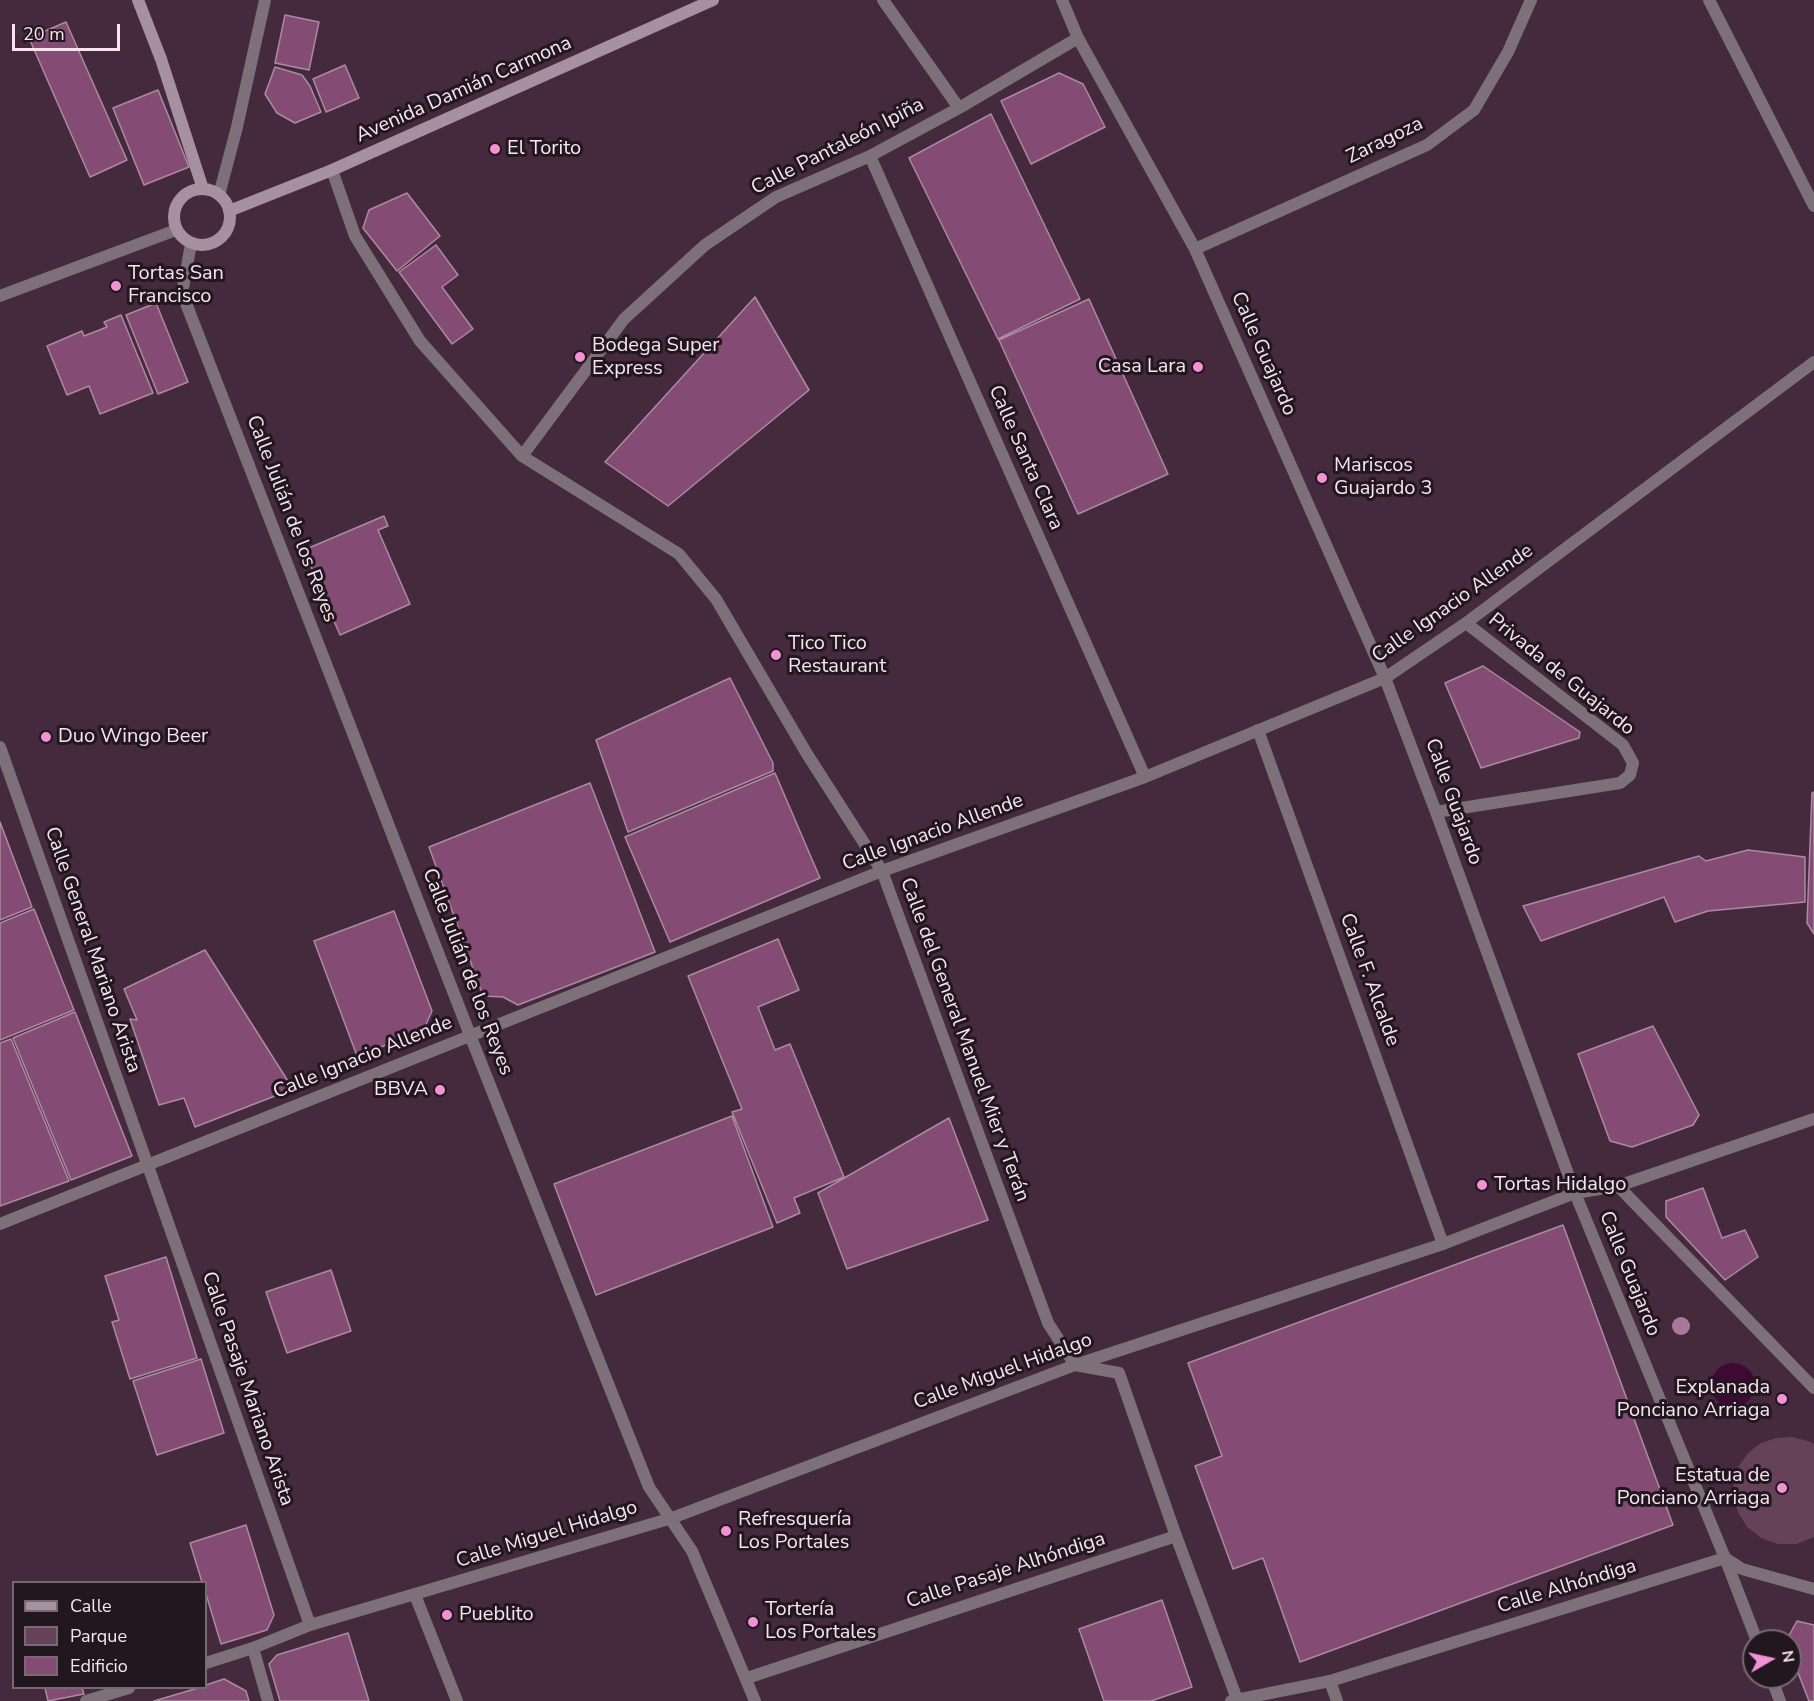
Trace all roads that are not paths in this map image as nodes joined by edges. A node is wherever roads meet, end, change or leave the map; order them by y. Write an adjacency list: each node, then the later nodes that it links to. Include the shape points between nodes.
1 (138, 0): 12 (main road)
2 (265, 0): 13 (street)
3 (713, 0): 11 (main road, Avenida Damián Carmona)
4 (883, 0): 9 (street)
5 (1062, 0): 8 (street, Calle Guajardo)
6 (1531, 0): 18 (street, Zaragoza, via 1508,52 1474,110 1427,145)
7 (1709, 0): 14 (street)
8 (1078, 38): 9 (street, Calle Pantaleón Ipiña); 18 (street, Calle Guajardo)
9 (959, 108): 10 (street, Calle Pantaleón Ipiña)
10 (870, 156): 21 (street, Calle Pantaleón Ipiña, via 776,197 705,245 624,319); 26 (street, Calle Santa Clara)
11 (332, 170): 15 (main road, Avenida Damián Carmona); 21 (street, Calle del General Manuel Mier y Terán, via 355,236 420,341)
12 (203, 189): 13 (main road); 16 (main road, via 187,193 176,206)
13 (219, 195): 15 (main road)
14 (1814, 206)
15 (229, 211): 17 (main road, via 223,237 208,245)
16 (176, 230): 17 (main road); 19 (street)
17 (191, 244): 29 (street, Calle Julián de los Reyes, via 182,293)
18 (1195, 249): 23 (street, Calle Guajardo)
19 (0, 296)
20 (1814, 362): 22 (street, Calle Ignacio Allende)
21 (522, 456): 28 (street, Calle del General Manuel Mier y Terán, via 679,554 716,599 807,754)
22 (1466, 623): 23 (street, Calle Ignacio Allende); 27 (street, Privada de Guajardo, via 1623,745 1633,763 1630,775 1620,783)
23 (1385, 678): 24 (street, Calle Ignacio Allende); 27 (street, Calle Guajardo)
24 (1258, 730): 26 (street, Calle Ignacio Allende); 35 (street, Calle F. Alcalde)
25 (0, 747): 31 (street, Calle General Mariano Arista)
26 (1145, 777): 28 (street, Calle Ignacio Allende)
27 (1436, 812): 33 (street, Calle Guajardo)
28 (882, 871): 29 (street, Calle Ignacio Allende); 36 (street, Calle del General Manuel Mier y Terán, via 1048,1323)
29 (470, 1035): 31 (street, Calle Ignacio Allende); 38 (street, Calle Julián de los Reyes, via 650,1487)
30 (1814, 1119): 32 (street, Calle Miguel Hidalgo)
31 (147, 1166): 34 (street, Calle Ignacio Allende); 43 (street, Calle Pasaje Mariano Arista)
32 (1618, 1186): 33 (street, Calle Miguel Hidalgo); 37 (street)
33 (1575, 1193): 35 (street, Calle Miguel Hidalgo); 40 (street, Calle Guajardo)
34 (0, 1224)
35 (1443, 1244): 36 (street, Calle Miguel Hidalgo)
36 (1075, 1365): 38 (street, Calle Miguel Hidalgo); 39 (street, via 1119,1373)
37 (1814, 1388)
38 (672, 1518): 42 (street, Calle Miguel Hidalgo); 47 (street, Calle Julián de los Reyes, via 693,1551)
39 (1176, 1536): 47 (street, Calle Pasaje Alhóndiga); 50 (street)
40 (1725, 1558): 41 (street, via 1742,1569); 44 (street, Calle Guajardo); 48 (street, Calle Alhóndiga)
41 (1814, 1589)
42 (415, 1595): 43 (street, Calle Miguel Hidalgo); 53 (street)
43 (310, 1625): 45 (street, Calle Miguel Hidalgo)
44 (1752, 1629)
45 (252, 1648): 46 (street, Calle Miguel Hidalgo); 52 (street)
46 (207, 1663)
47 (747, 1678): 54 (street, Calle Julián de los Reyes)
48 (1330, 1681): 50 (street, Calle Alhóndiga); 55 (street)
49 (126, 1689): 51 (street)
50 (1234, 1700)
51 (86, 1701)
52 (268, 1701)
53 (457, 1701)
54 (755, 1701)
55 (1336, 1701)

